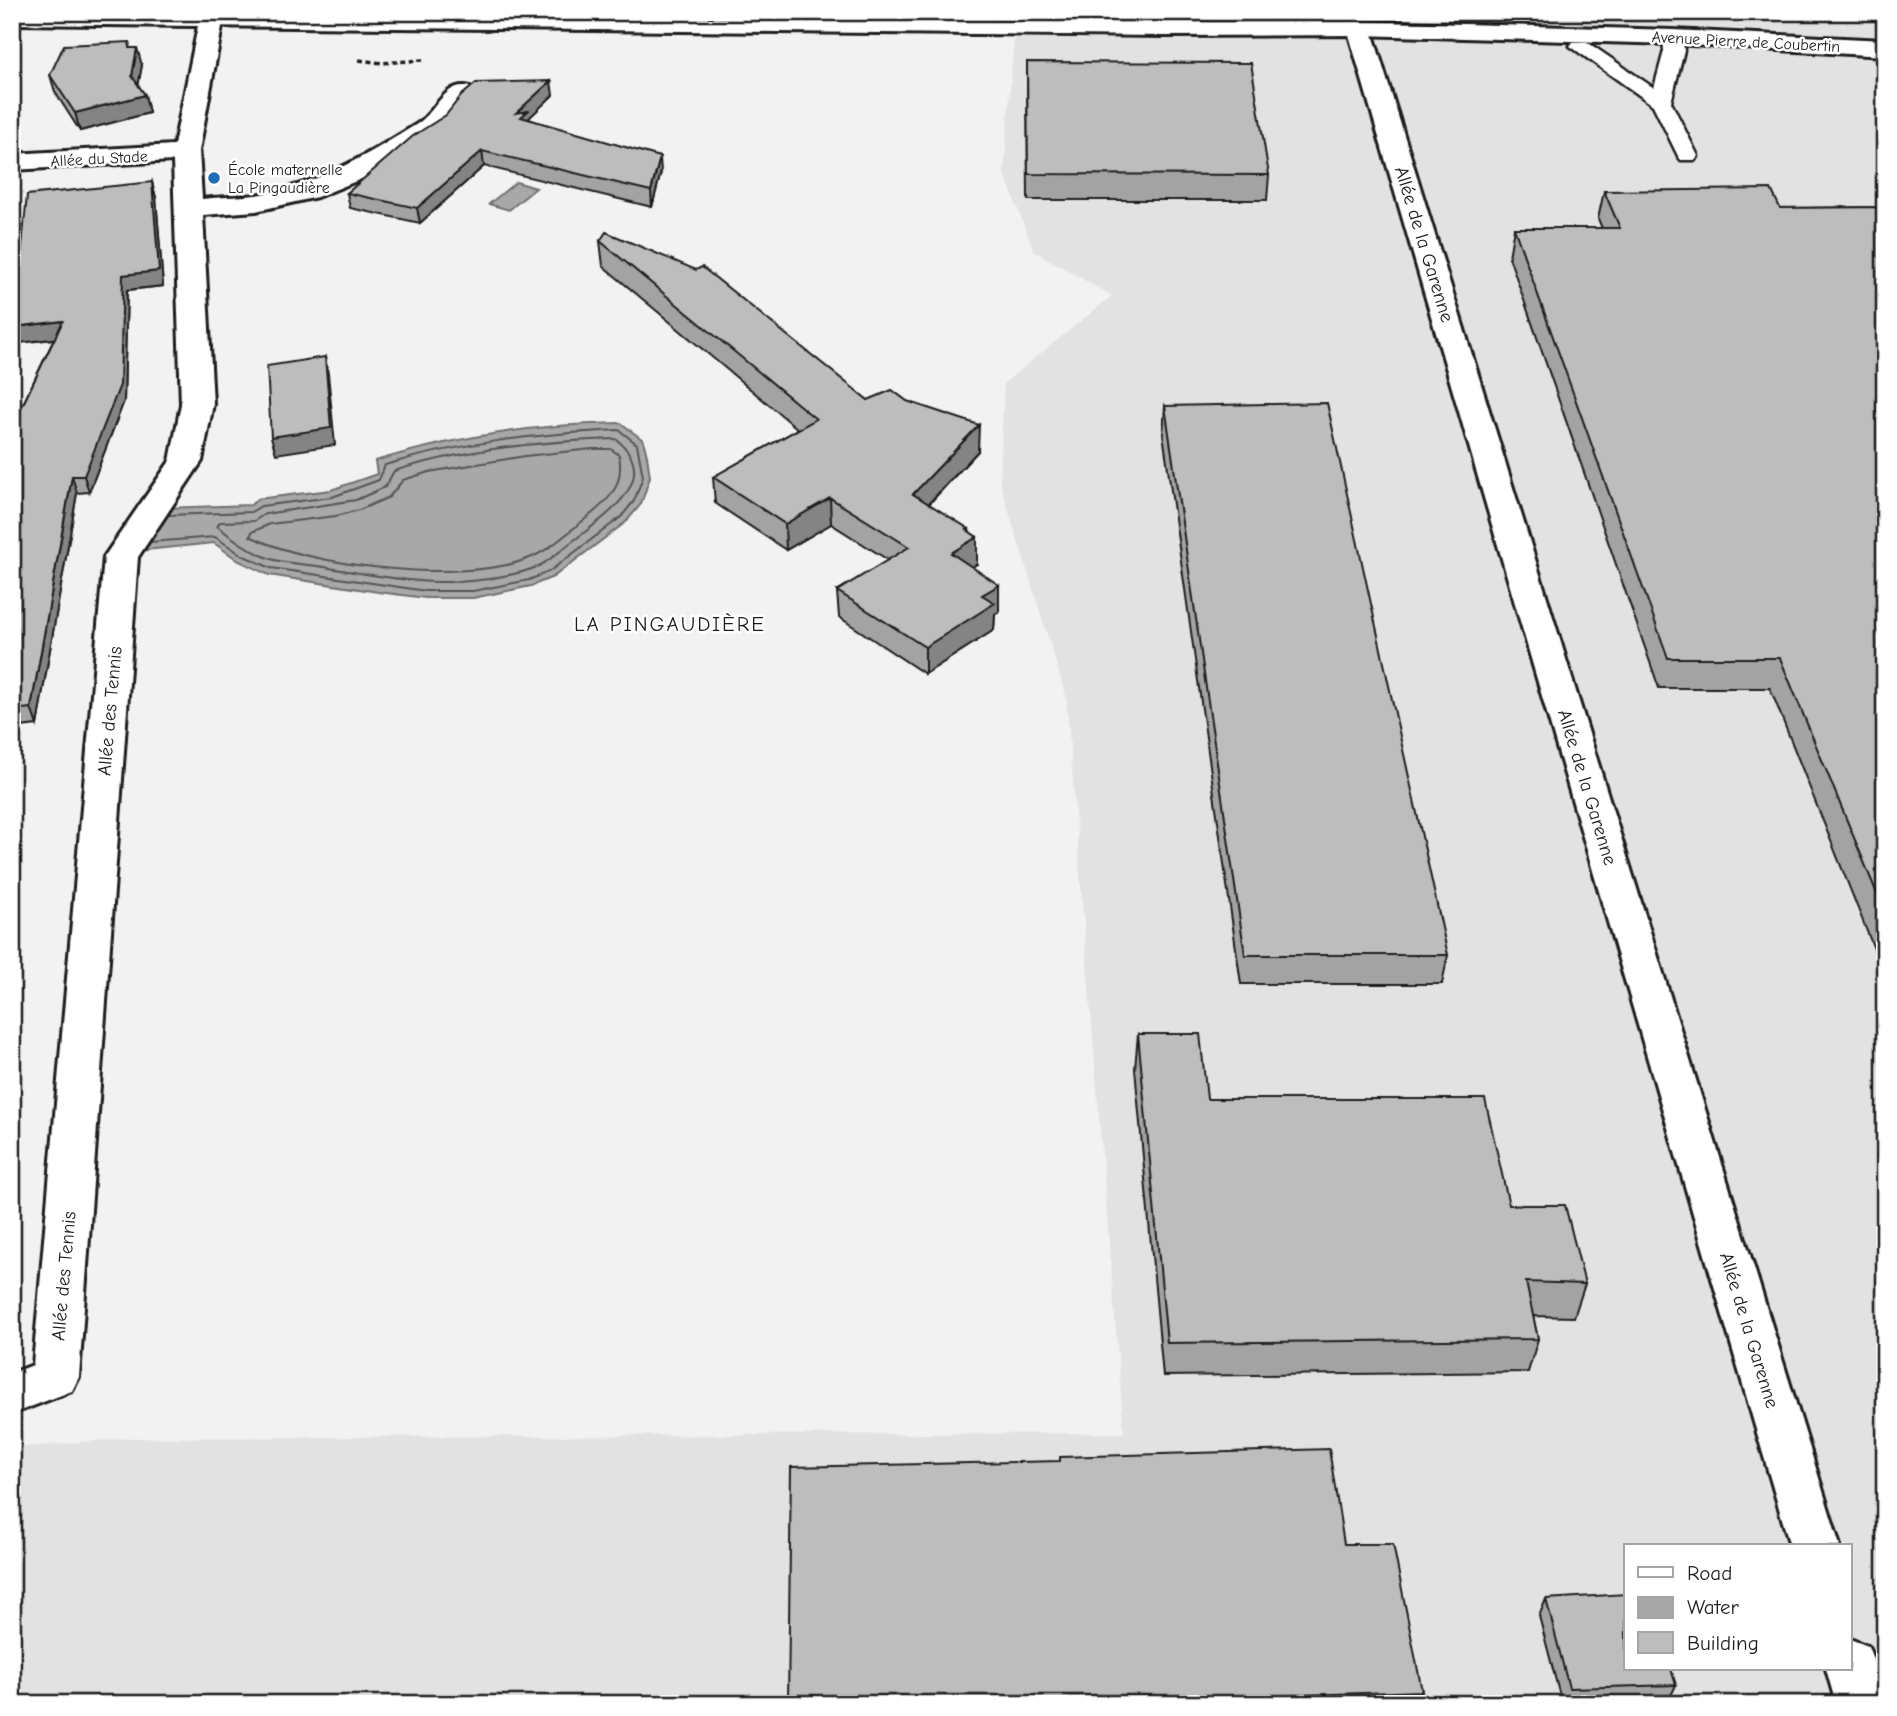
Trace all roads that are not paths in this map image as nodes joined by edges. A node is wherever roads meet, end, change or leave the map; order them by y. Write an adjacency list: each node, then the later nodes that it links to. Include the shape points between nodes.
1 (213, 16): 2 (street, Avenue Pierre de Coubertin); 3 (street, Avenue Pierre de Coubertin); 10 (street, Allée des Tennis)
2 (12, 17)
3 (1164, 21): 4 (street, Avenue Pierre de Coubertin)
4 (1359, 28): 5 (street, Avenue Pierre de Coubertin); 15 (street, Allée de la Garenne)
5 (1673, 37): 7 (street, Avenue Pierre de Coubertin); 9 (lane, via 1674,51)
6 (1580, 47): 9 (lane)
7 (1885, 48)
8 (461, 92): 13 (street, via 438,122 371,165 307,191 256,202)
9 (1661, 102): 11 (lane)
10 (186, 151): 12 (street, Allée du Stade); 13 (street, Allée des Tennis)
11 (1688, 156)
12 (12, 162)
13 (188, 208): 14 (street, Allée des Tennis, via 197,404 186,461 121,557 55,1377)
14 (12, 1394)
15 (1814, 1544)
16 (1852, 1670): 17 (street)
17 (1862, 1704)

